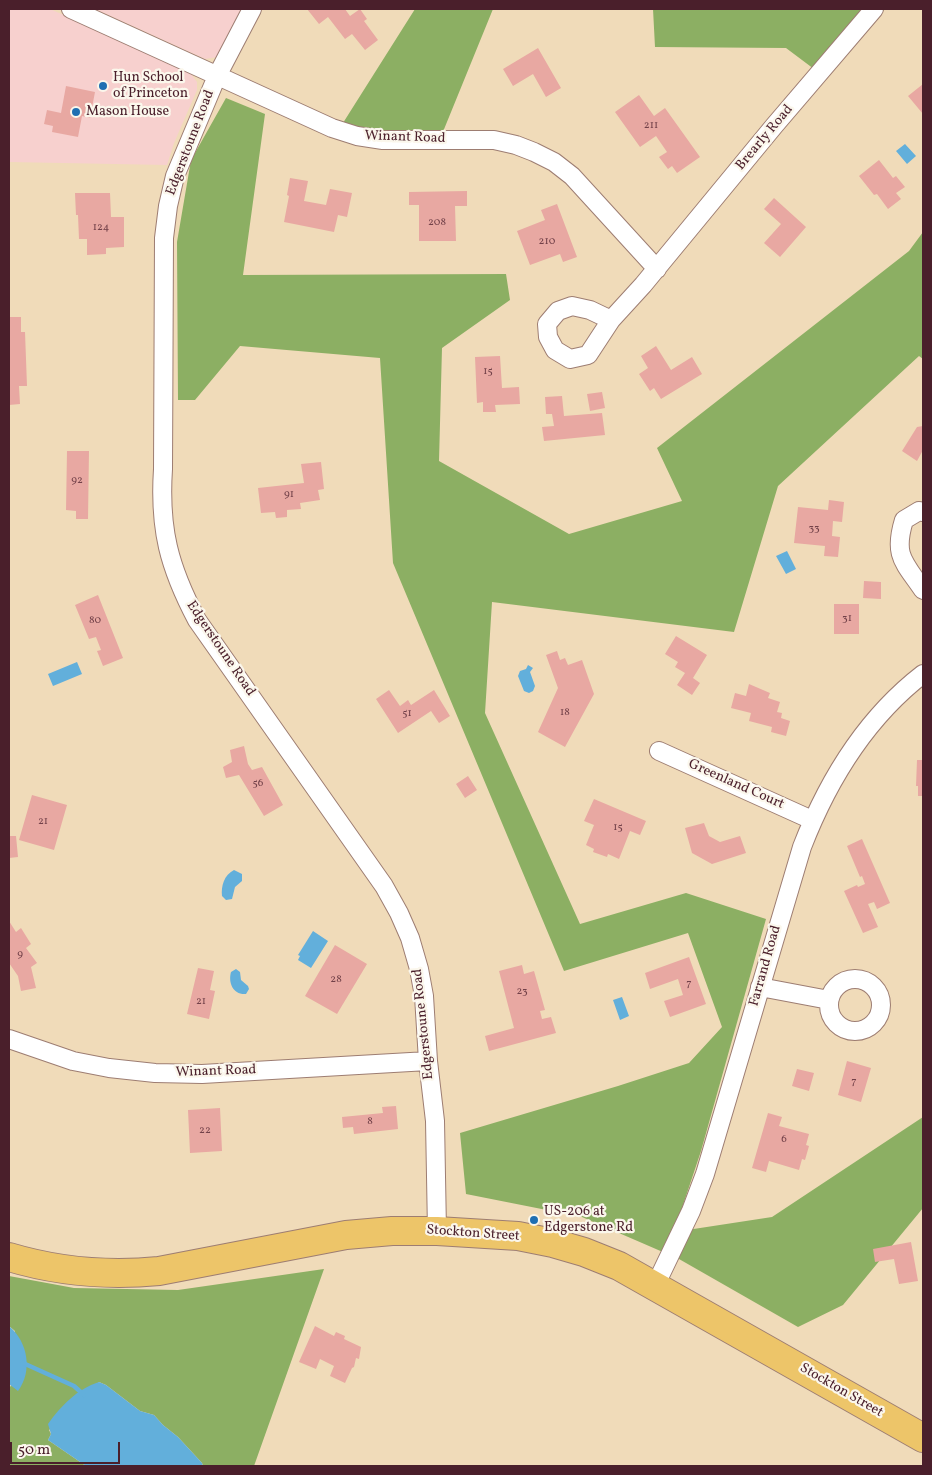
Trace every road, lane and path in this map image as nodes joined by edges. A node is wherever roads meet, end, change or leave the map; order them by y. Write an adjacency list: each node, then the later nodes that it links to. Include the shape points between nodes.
1 (71, 9): 4 (street, Winant Road)
2 (252, 9): 4 (street, Edgerstoune Road)
3 (874, 9): 5 (street, Brearly Road)
4 (217, 76): 5 (street, Winant Road, via 357,136 383,140 494,140 534,152 572,176); 15 (street, Edgerstoune Road, via 175,176 164,238 161,500 164,530 172,564 197,620 400,913 419,969)
5 (657, 269): 6 (street, Brearly Road)
6 (610, 320)
7 (923, 512): 8 (street, via 904,520 898,538 901,558)
8 (923, 590)
9 (923, 674): 11 (street, Farrand Road, via 892,701 866,731 829,786)
10 (659, 751): 11 (street, Greenland Court)
11 (812, 820): 12 (street, Farrand Road)
12 (760, 987): 13 (street); 18 (street, Farrand Road, via 705,1174 692,1211)
13 (829, 1000)
14 (9, 1039): 15 (street, Winant Road, via 73,1061 155,1073 202,1074)
15 (428, 1061): 16 (street, Edgerstoune Road, via 435,1121)
16 (437, 1231): 17 (highway, Stockton Street, via 346,1235 159,1271 131,1273 63,1270); 18 (highway, Stockton Street, via 518,1236 553,1243 619,1266)
17 (9, 1257)
18 (655, 1286): 19 (highway, Stockton Street)
19 (923, 1438)

